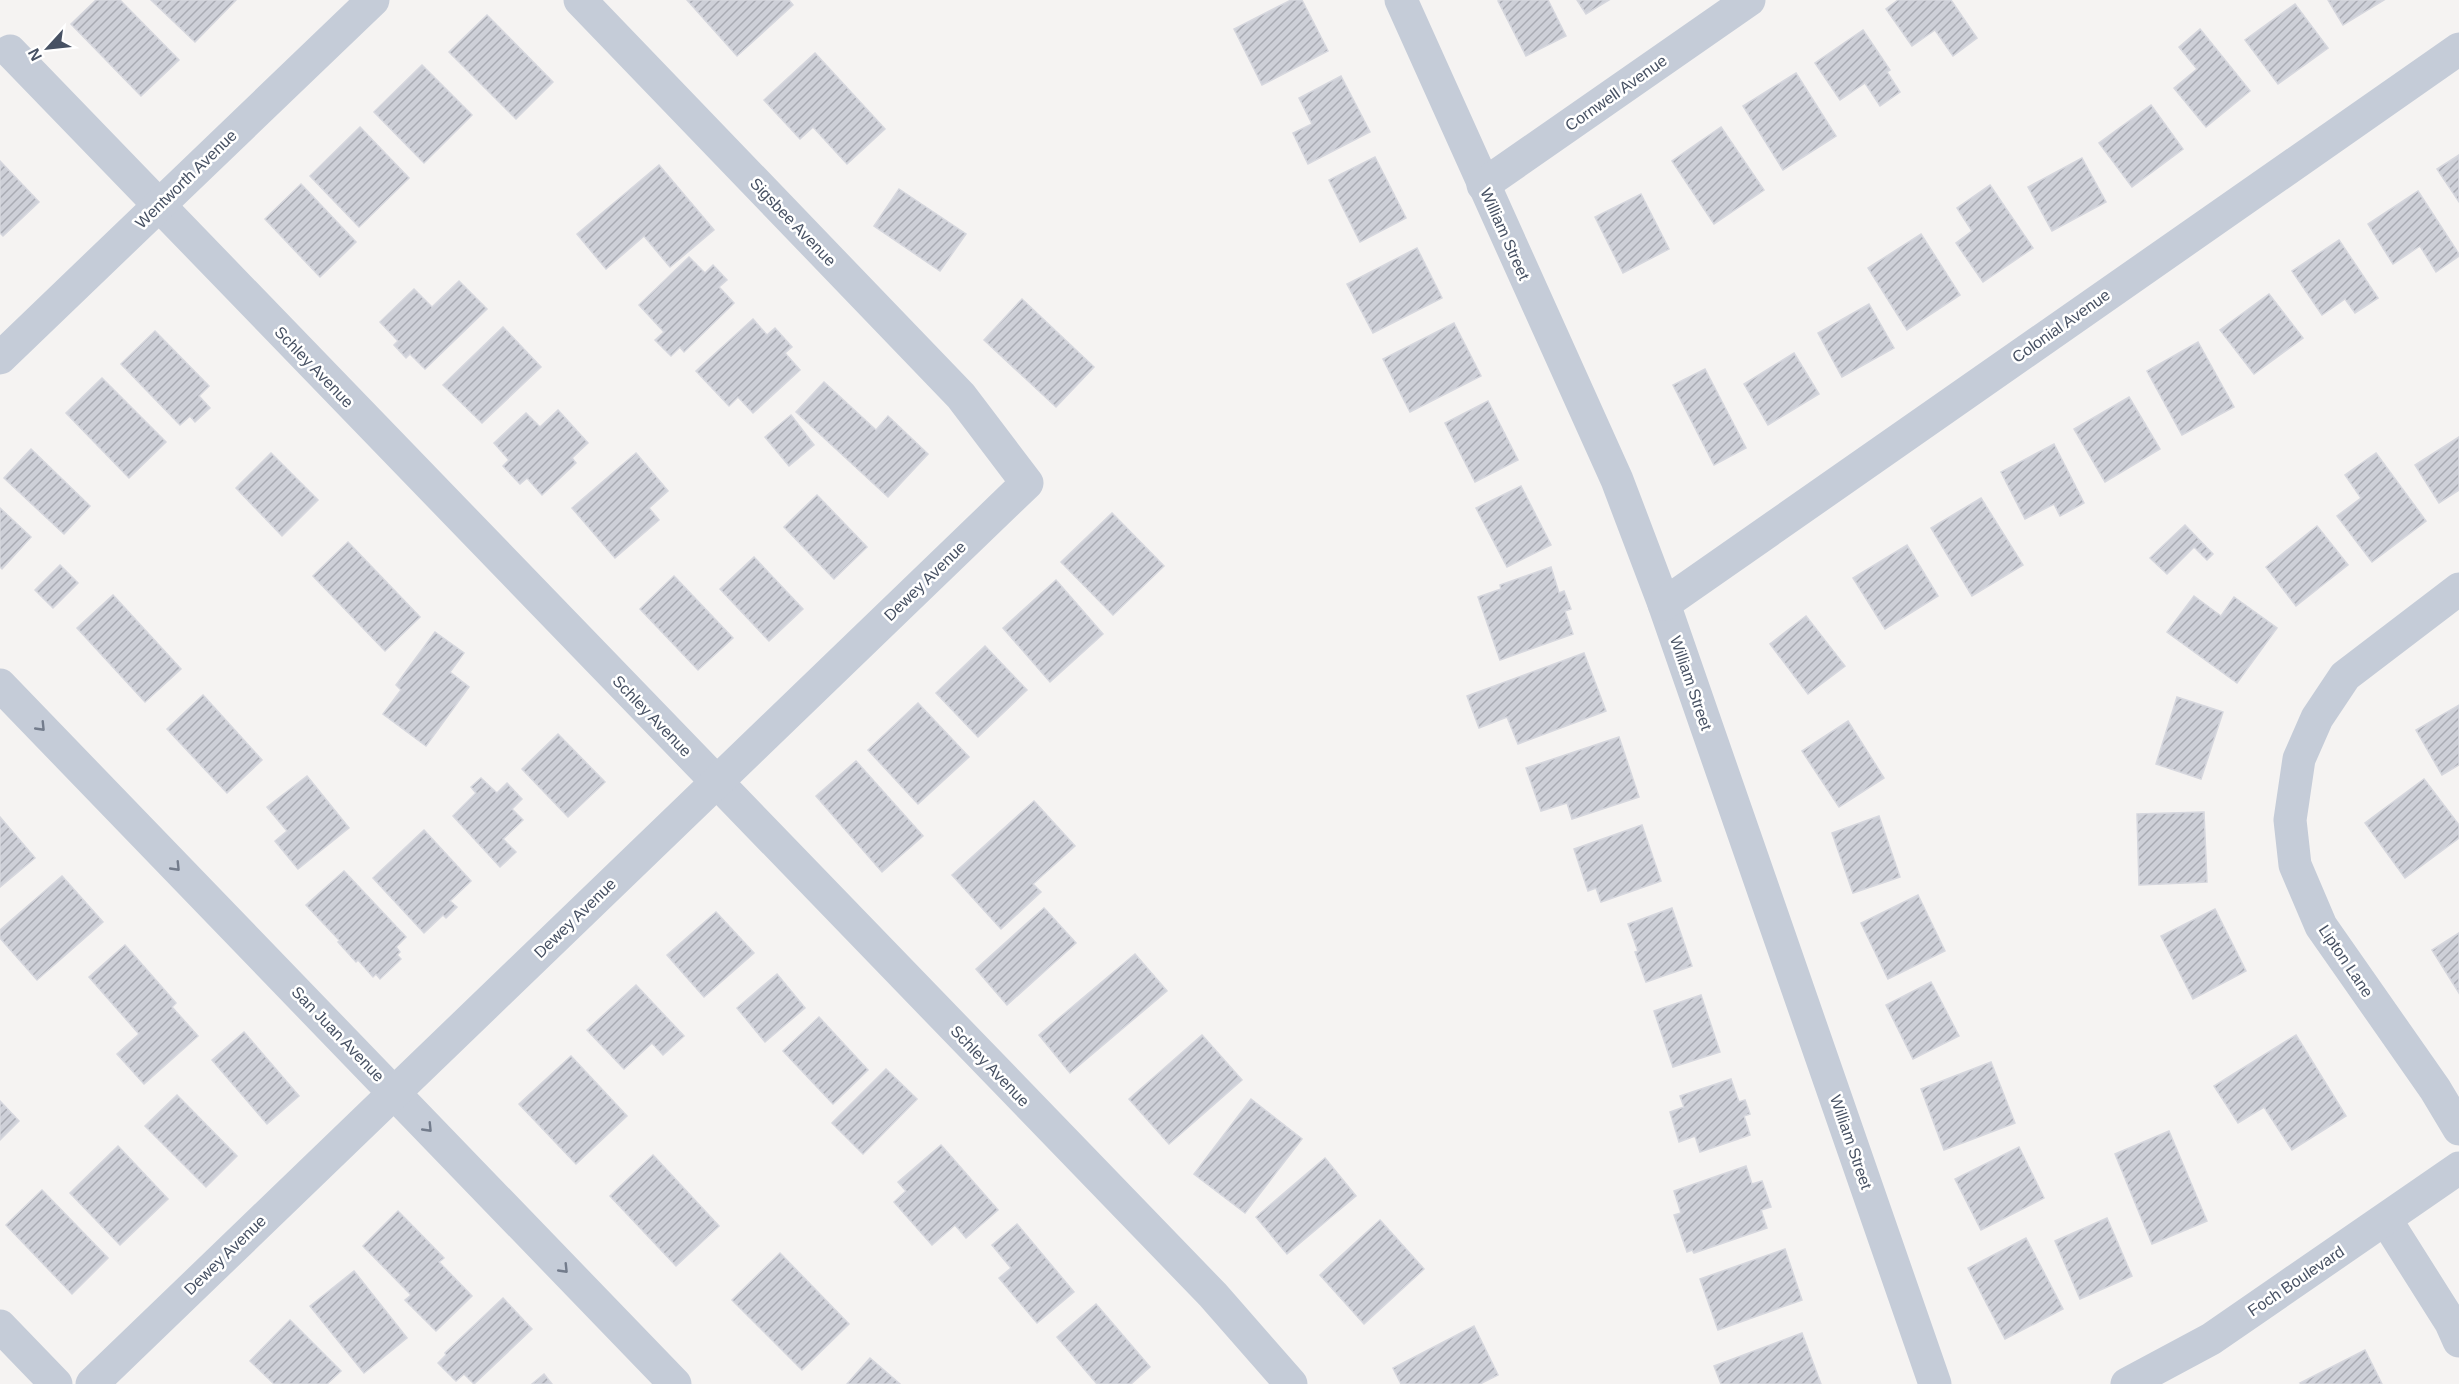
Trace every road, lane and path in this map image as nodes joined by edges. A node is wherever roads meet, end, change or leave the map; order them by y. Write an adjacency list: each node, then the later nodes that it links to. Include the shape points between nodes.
1 (373, 0): 8 (street, Wentworth Avenue)
2 (580, 0): 10 (street, Sigsbee Avenue, via 961,396)
3 (1401, 0): 7 (street, William Street)
4 (1749, 0): 7 (street, Cornwell Avenue)
5 (2459, 49): 12 (street, Colonial Avenue)
6 (10, 51): 8 (street, Schley Avenue)
7 (1483, 185): 12 (street, William Street, via 1617,480)
8 (159, 206): 9 (street, Wentworth Avenue); 14 (street, Schley Avenue)
9 (0, 358)
10 (1001, 448): 14 (street, Dewey Avenue, via 1027,483)
11 (2459, 589): 16 (street, Lipton Lane, via 2345,676 2317,718 2299,759 2290,820 2295,866 2321,926)
12 (1664, 604): 25 (street, William Street)
13 (0, 685): 15 (street, San Juan Avenue, one-way to 15)
14 (716, 783): 15 (street, Dewey Avenue); 24 (street, Schley Avenue, via 1213,1295)
15 (394, 1093): 22 (street, Dewey Avenue); 23 (street, San Juan Avenue, one-way to 23)
16 (2459, 1129)
17 (2459, 1168): 18 (street, Foch Boulevard)
18 (2386, 1220): 20 (street); 26 (street, Foch Boulevard, via 2211,1339)
19 (0, 1326): 21 (street)
20 (2459, 1341)
21 (56, 1384)
22 (92, 1384)
23 (675, 1384)
24 (1291, 1384)
25 (1935, 1384)
26 (2127, 1384)

